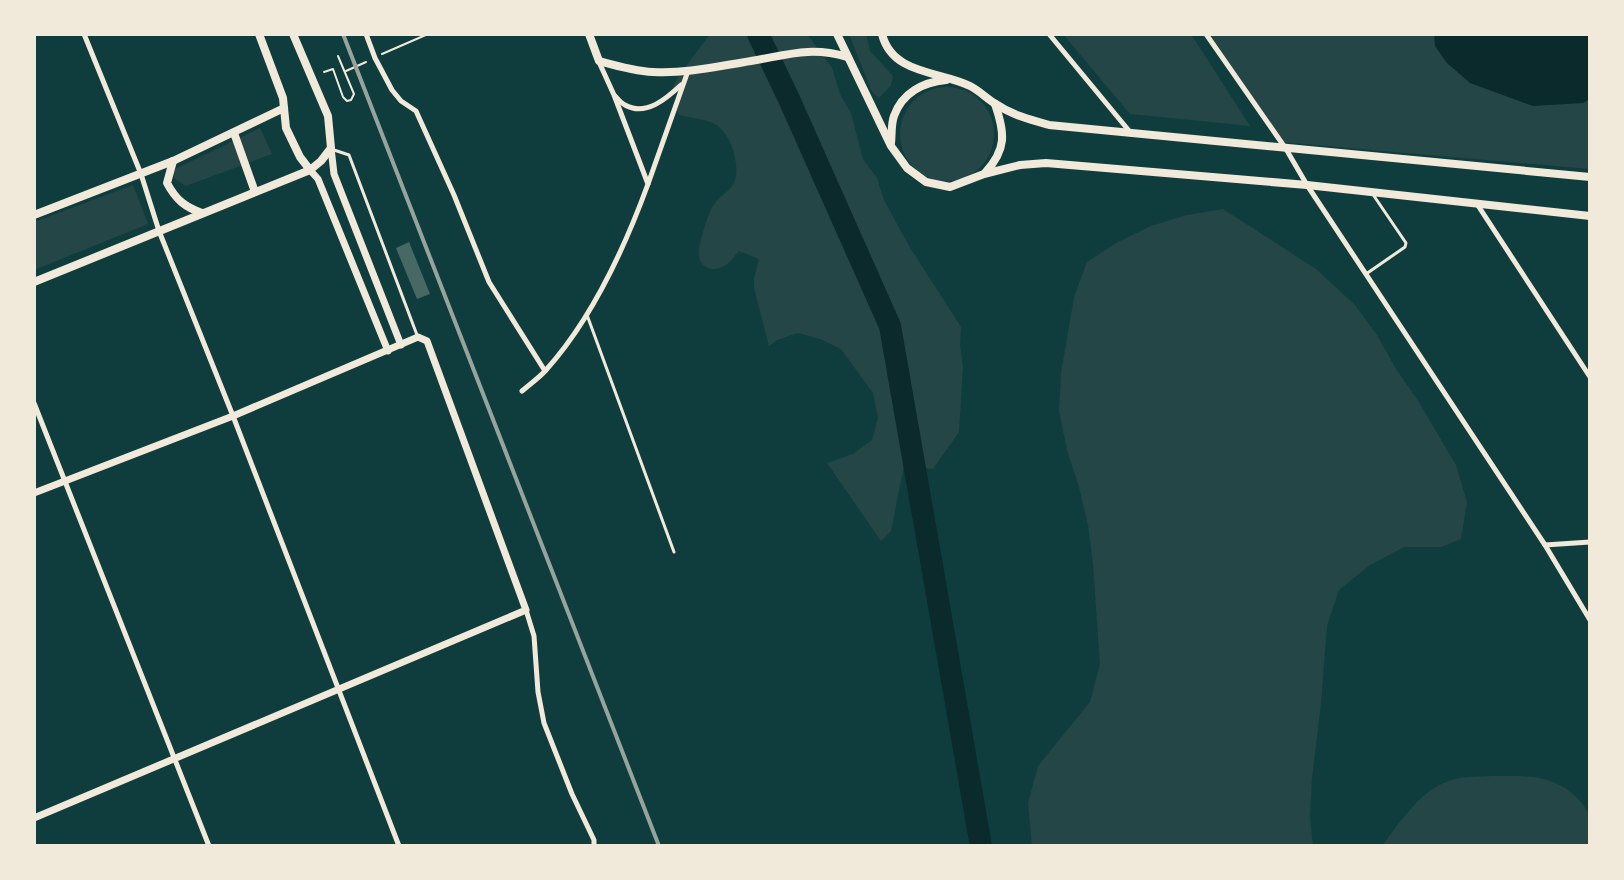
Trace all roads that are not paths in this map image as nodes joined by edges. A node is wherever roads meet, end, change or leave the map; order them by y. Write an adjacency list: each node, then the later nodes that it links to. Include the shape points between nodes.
1 (84, 34): 25 (street)
2 (259, 34): 17 (main road)
3 (293, 34): 21 (main road, via 328,116)
4 (366, 34): 43 (street, via 392,90 416,111 489,282)
5 (589, 34): 11 (main road)
6 (837, 34): 10 (main road)
7 (882, 34): 13 (main road, via 902,62)
8 (1049, 34): 19 (street)
9 (1206, 34): 22 (street)
10 (847, 57): 12 (main road, via 798,52); 20 (main road)
11 (599, 61): 12 (main road, via 655,73); 15 (street)
12 (688, 70): 14 (street)
13 (951, 80): 16 (main road); 20 (main road, via 932,81 902,101 893,118)
14 (682, 84): 15 (street, via 666,99 639,109); 28 (street)
15 (614, 95): 28 (street)
16 (995, 104): 19 (main road, via 1049,125); 26 (main road, via 1003,136 995,162)
17 (284, 108): 18 (main road); 24 (main road, via 286,128)
18 (234, 133): 23 (main road); 30 (main road)
19 (1131, 133): 22 (main road)
20 (891, 146): 26 (main road, via 926,182 950,187)
21 (331, 148): 24 (main road); 40 (lane, via 349,155); 41 (street, via 334,174)
22 (1286, 149): 27 (main road); 29 (street)
23 (173, 161): 25 (main road); 33 (main road, via 167,183 172,194)
24 (310, 170): 30 (main road); 42 (street)
25 (141, 174): 34 (main road); 36 (street)
26 (984, 174): 29 (main road, via 1046,163)
27 (1590, 177)
28 (648, 184): 39 (street)
29 (1307, 185): 31 (main road); 37 (street)
30 (255, 192): 33 (main road)
31 (1372, 193): 32 (main road); 37 (lane, via 1406,243)
32 (1477, 204): 35 (main road); 44 (street)
33 (202, 213): 36 (main road)
34 (34, 215)
35 (1590, 216)
36 (159, 231): 38 (main road); 47 (street)
37 (1366, 274): 51 (street)
38 (34, 282)
39 (587, 315): 43 (street); 52 (lane)
40 (418, 337): 41 (street); 53 (street, via 427,341)
41 (401, 345): 42 (street)
42 (388, 351): 47 (street)
43 (545, 371): 45 (street)
44 (1590, 377)
45 (522, 391)
46 (34, 403): 48 (street)
47 (233, 416): 48 (street); 55 (street)
48 (65, 481): 49 (street); 56 (street)
49 (34, 493)
50 (1590, 542): 51 (street)
51 (1545, 545): 54 (street)
52 (674, 552)
53 (526, 610): 55 (street); 60 (street, via 544,723)
54 (1590, 620)
55 (340, 690): 56 (street); 59 (street)
56 (175, 758): 57 (street); 58 (street)
57 (34, 818)
58 (209, 846)
59 (399, 846)
60 (594, 846)

